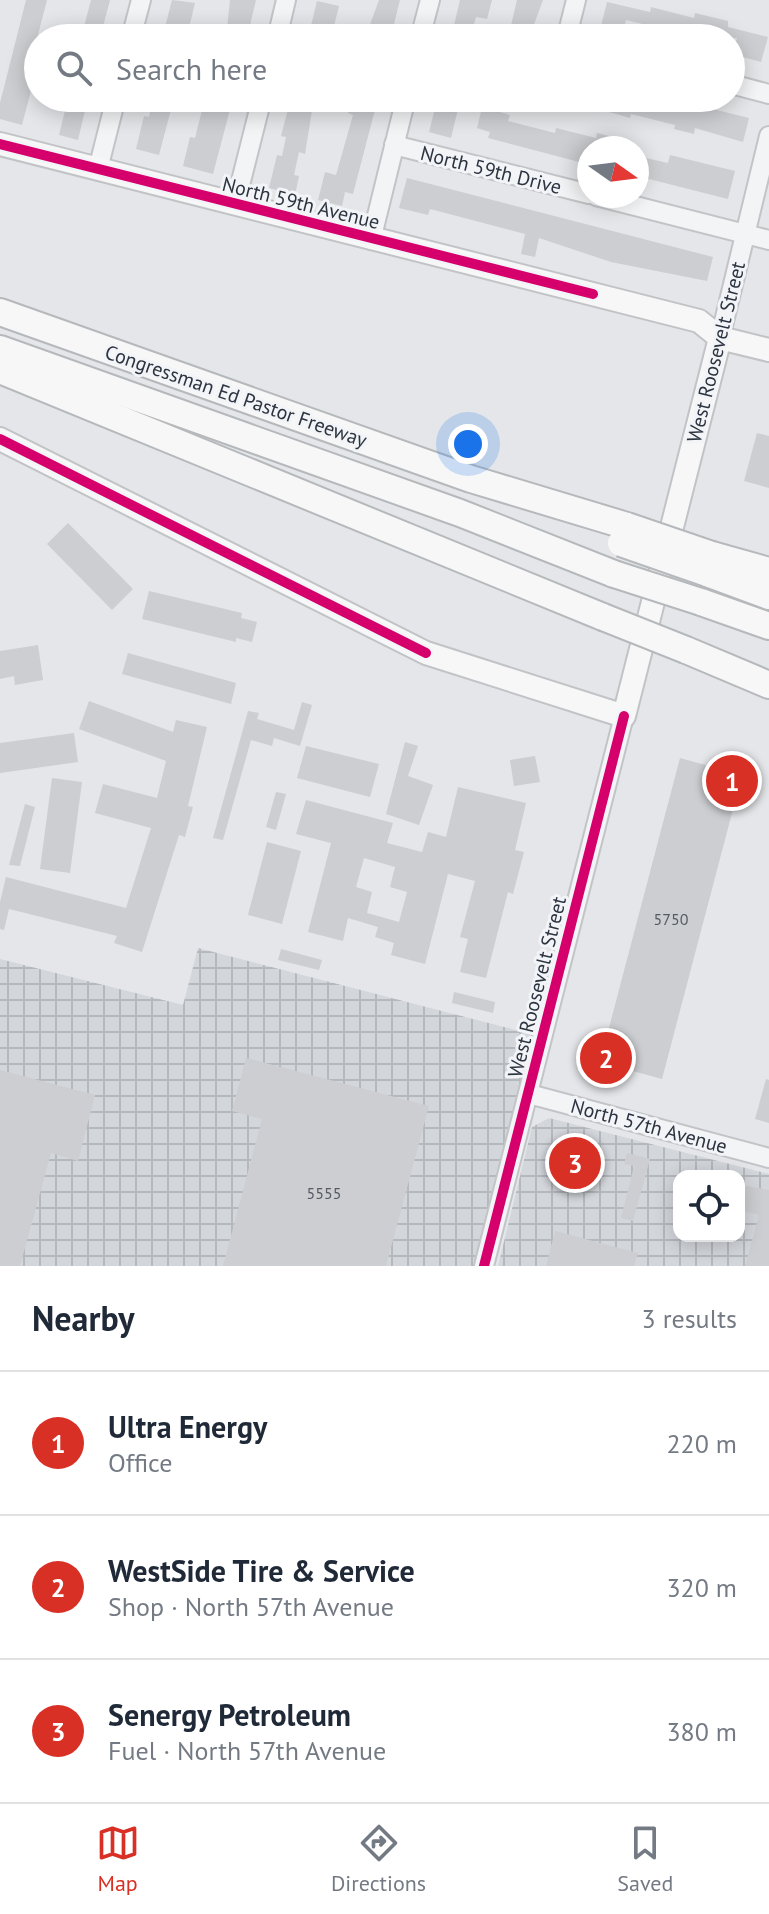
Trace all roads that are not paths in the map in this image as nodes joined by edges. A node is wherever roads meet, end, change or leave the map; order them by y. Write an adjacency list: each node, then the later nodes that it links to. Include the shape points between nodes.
1 (141, 0): 5 (street)
2 (286, 0): 6 (street)
3 (430, 0): 7 (street)
4 (576, 0): 8 (street)
5 (135, 24)
6 (280, 24)
7 (424, 24)
8 (570, 24)
9 (745, 88): 10 (street)
10 (769, 94)
11 (112, 112): 17 (street)
12 (258, 112): 19 (street)
13 (402, 112): 16 (street)
14 (769, 136): 21 (street, West Roosevelt Street)
15 (0, 144): 17 (main road, North 59th Avenue)
16 (394, 145): 18 (street, North 59th Drive); 22 (street)
17 (98, 169): 19 (main road, North 59th Avenue)
18 (577, 191)
19 (235, 205): 22 (main road, North 59th Avenue)
20 (643, 208): 21 (street)
21 (745, 234): 23 (street); 25 (street, West Roosevelt Street)
22 (371, 240): 25 (main road, North 59th Avenue, via 699,321)
23 (769, 240)
24 (0, 312): 30 (highway, Congressman Ed Pastor Freeway, via 471,479)
25 (720, 338): 27 (main road, North 59th Avenue); 38 (main road, West Roosevelt Street)
26 (0, 349): 30 (highway, Congressman Ed Pastor Freeway, via 460,513)
27 (769, 350)
28 (0, 370): 37 (highway, bridge)
29 (0, 439): 38 (main road, via 426,653)
30 (622, 544): 33 (highway, bridge)
31 (769, 557): 33 (highway)
32 (769, 571): 33 (highway)
33 (708, 572): 34 (highway); 35 (highway); 36 (highway)
34 (769, 596)
35 (769, 611)
36 (769, 626)
37 (769, 685)
38 (624, 716): 39 (street, West Roosevelt Street)
39 (529, 1094): 40 (street, North 57th Avenue); 41 (street, West Roosevelt Street)
40 (769, 1158)
41 (484, 1266)

